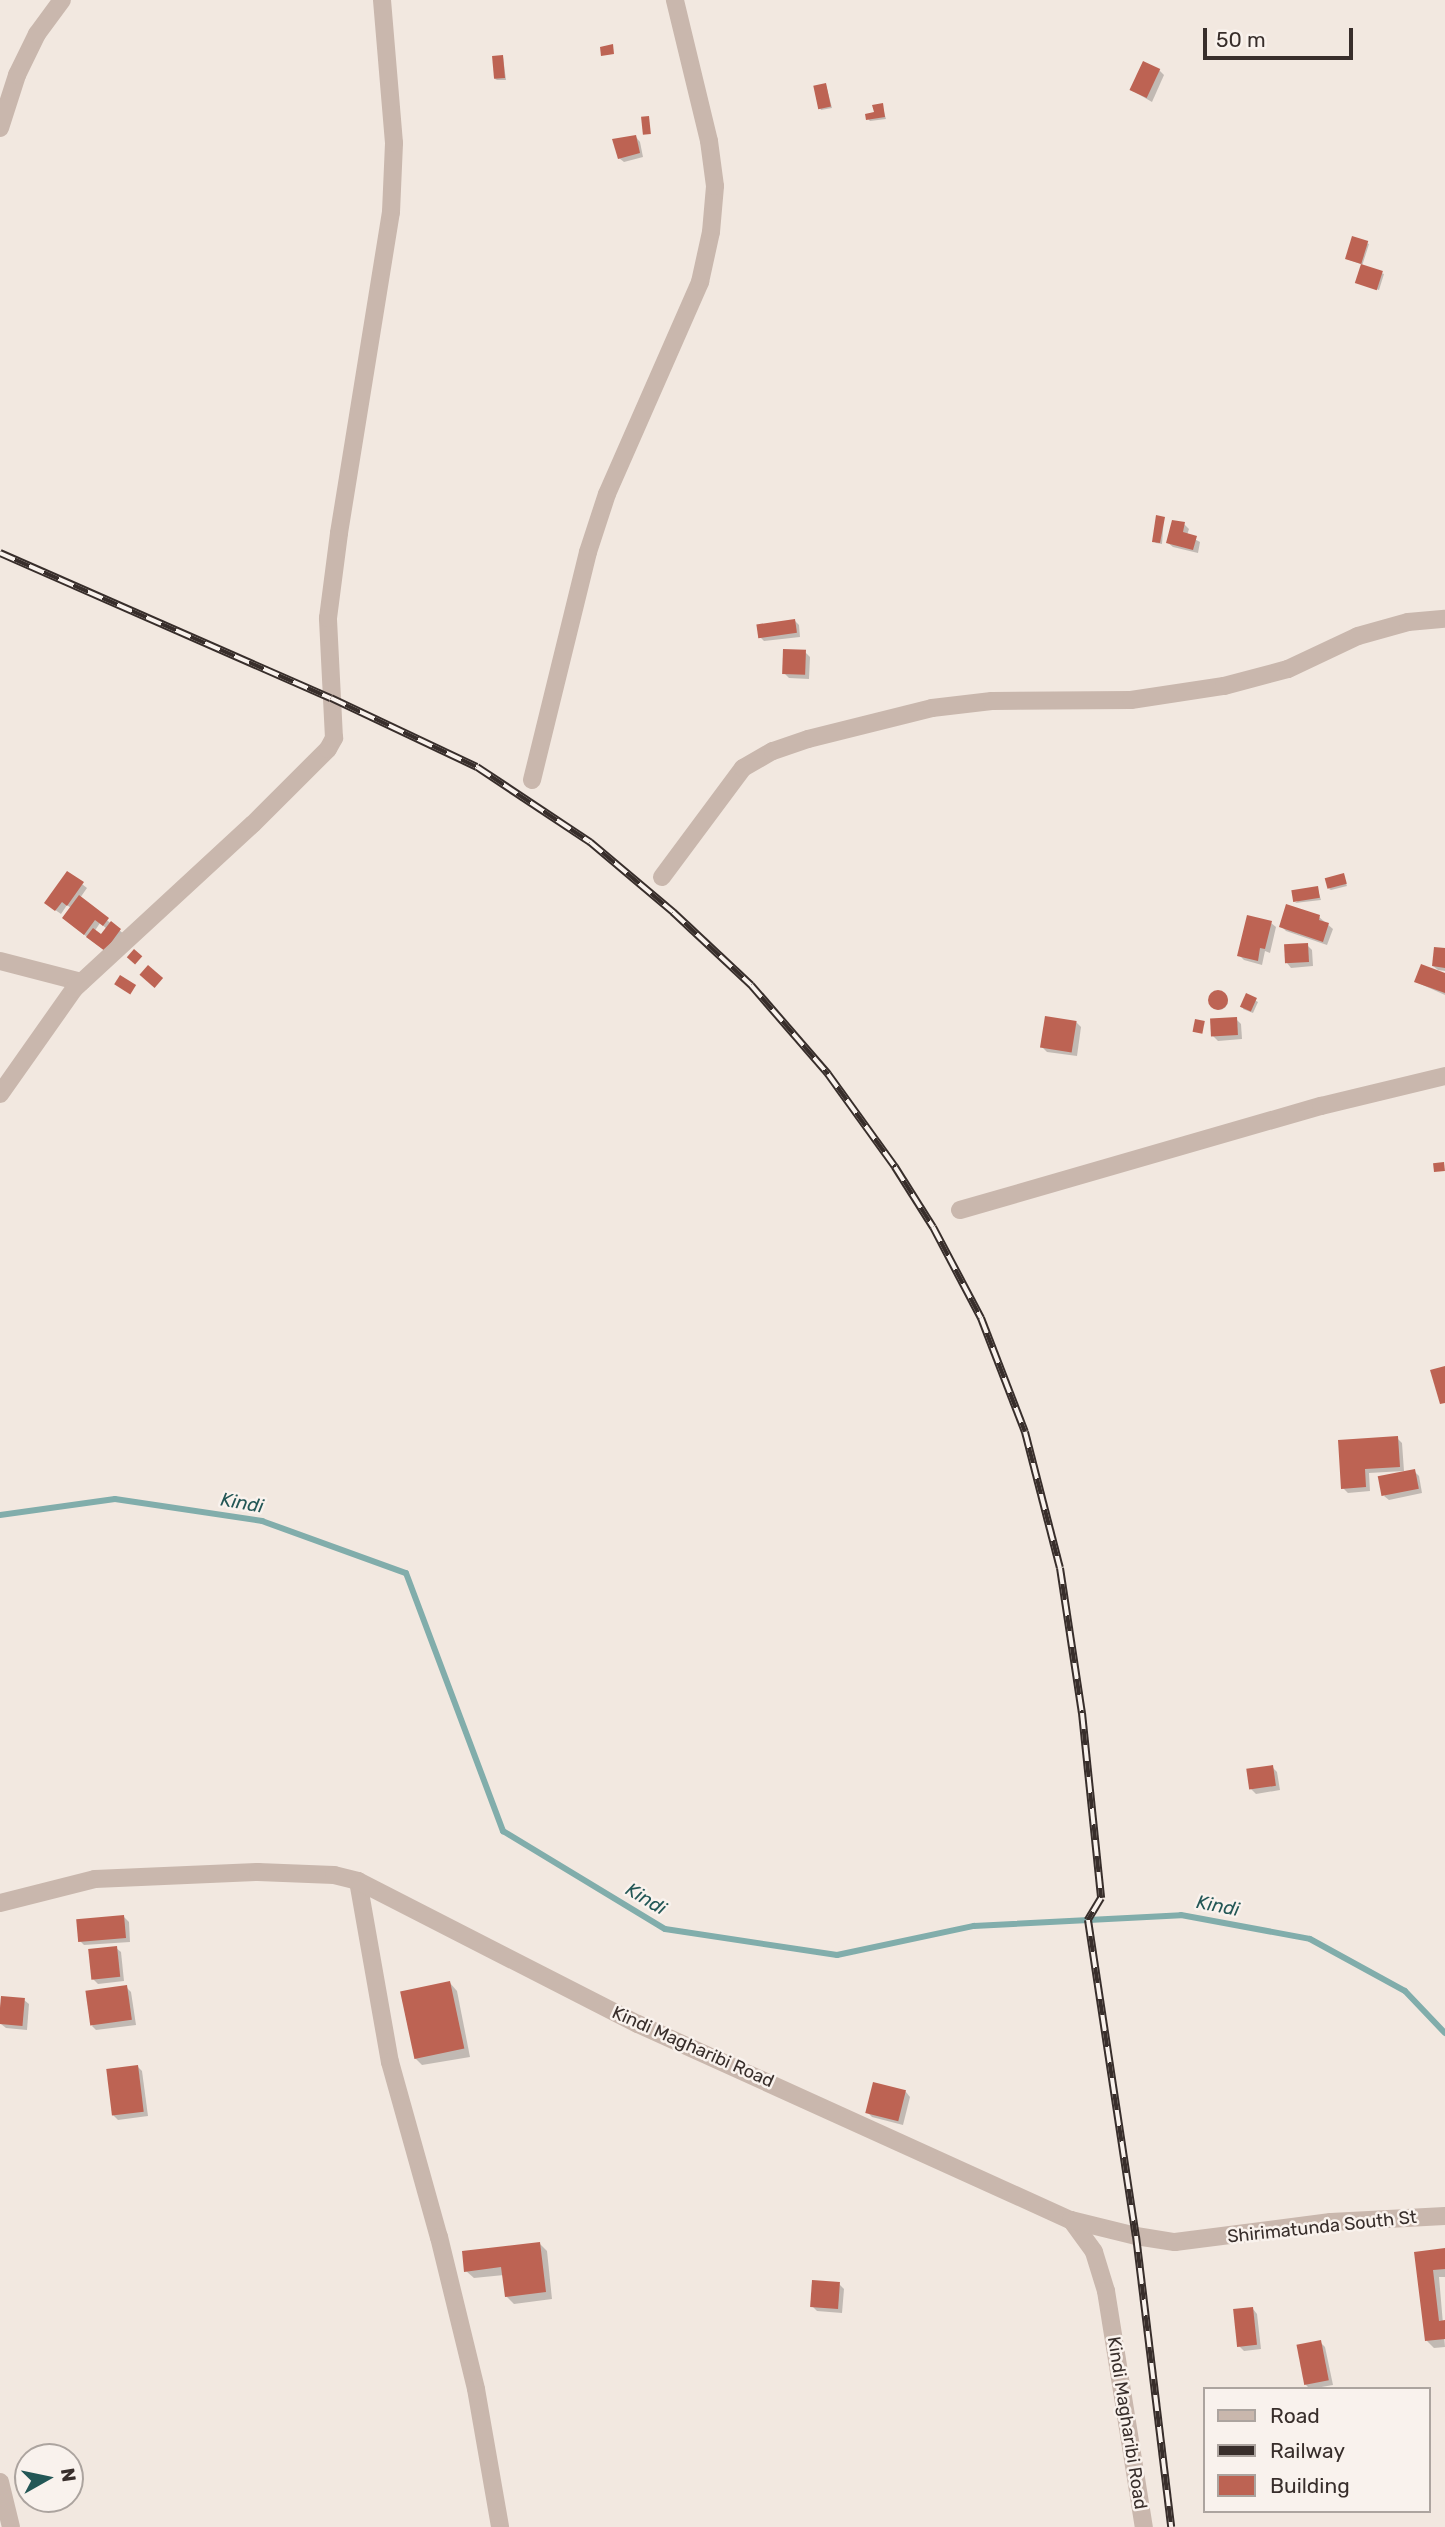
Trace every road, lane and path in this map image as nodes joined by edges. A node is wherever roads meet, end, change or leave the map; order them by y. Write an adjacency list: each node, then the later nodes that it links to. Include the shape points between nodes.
1 (62, 0): 4 (street, via 37,34 17,75)
2 (382, 0): 9 (street, via 394,143 391,212 328,618 334,738 253,824)
3 (675, 0): 6 (street, via 709,141 715,186 711,232 701,282 603,506)
4 (0, 128)
5 (1445, 619): 7 (street, via 1408,622 1358,636 1288,669 1223,686 1131,700 944,706 808,739 743,768)
6 (532, 780)
7 (662, 877)
8 (0, 961): 9 (street)
9 (81, 982): 11 (street)
10 (1445, 1076): 12 (street, via 1321,1106)
11 (0, 1094)
12 (960, 1210)
13 (358, 1881): 14 (street, Kindi Magharibi Road, via 334,1875 258,1872 95,1879); 16 (street, Kindi Magharibi Road, via 638,2024); 19 (street, via 390,2062 473,2376)
14 (0, 1903)
15 (1445, 2216): 16 (street, Shirimatunda South St, via 1331,2222 1175,2242)
16 (1071, 2220): 20 (street, Kindi Magharibi Road, via 1094,2252 1106,2291)
17 (0, 2482): 18 (street)
18 (11, 2527)
19 (500, 2527)
20 (1144, 2527)

